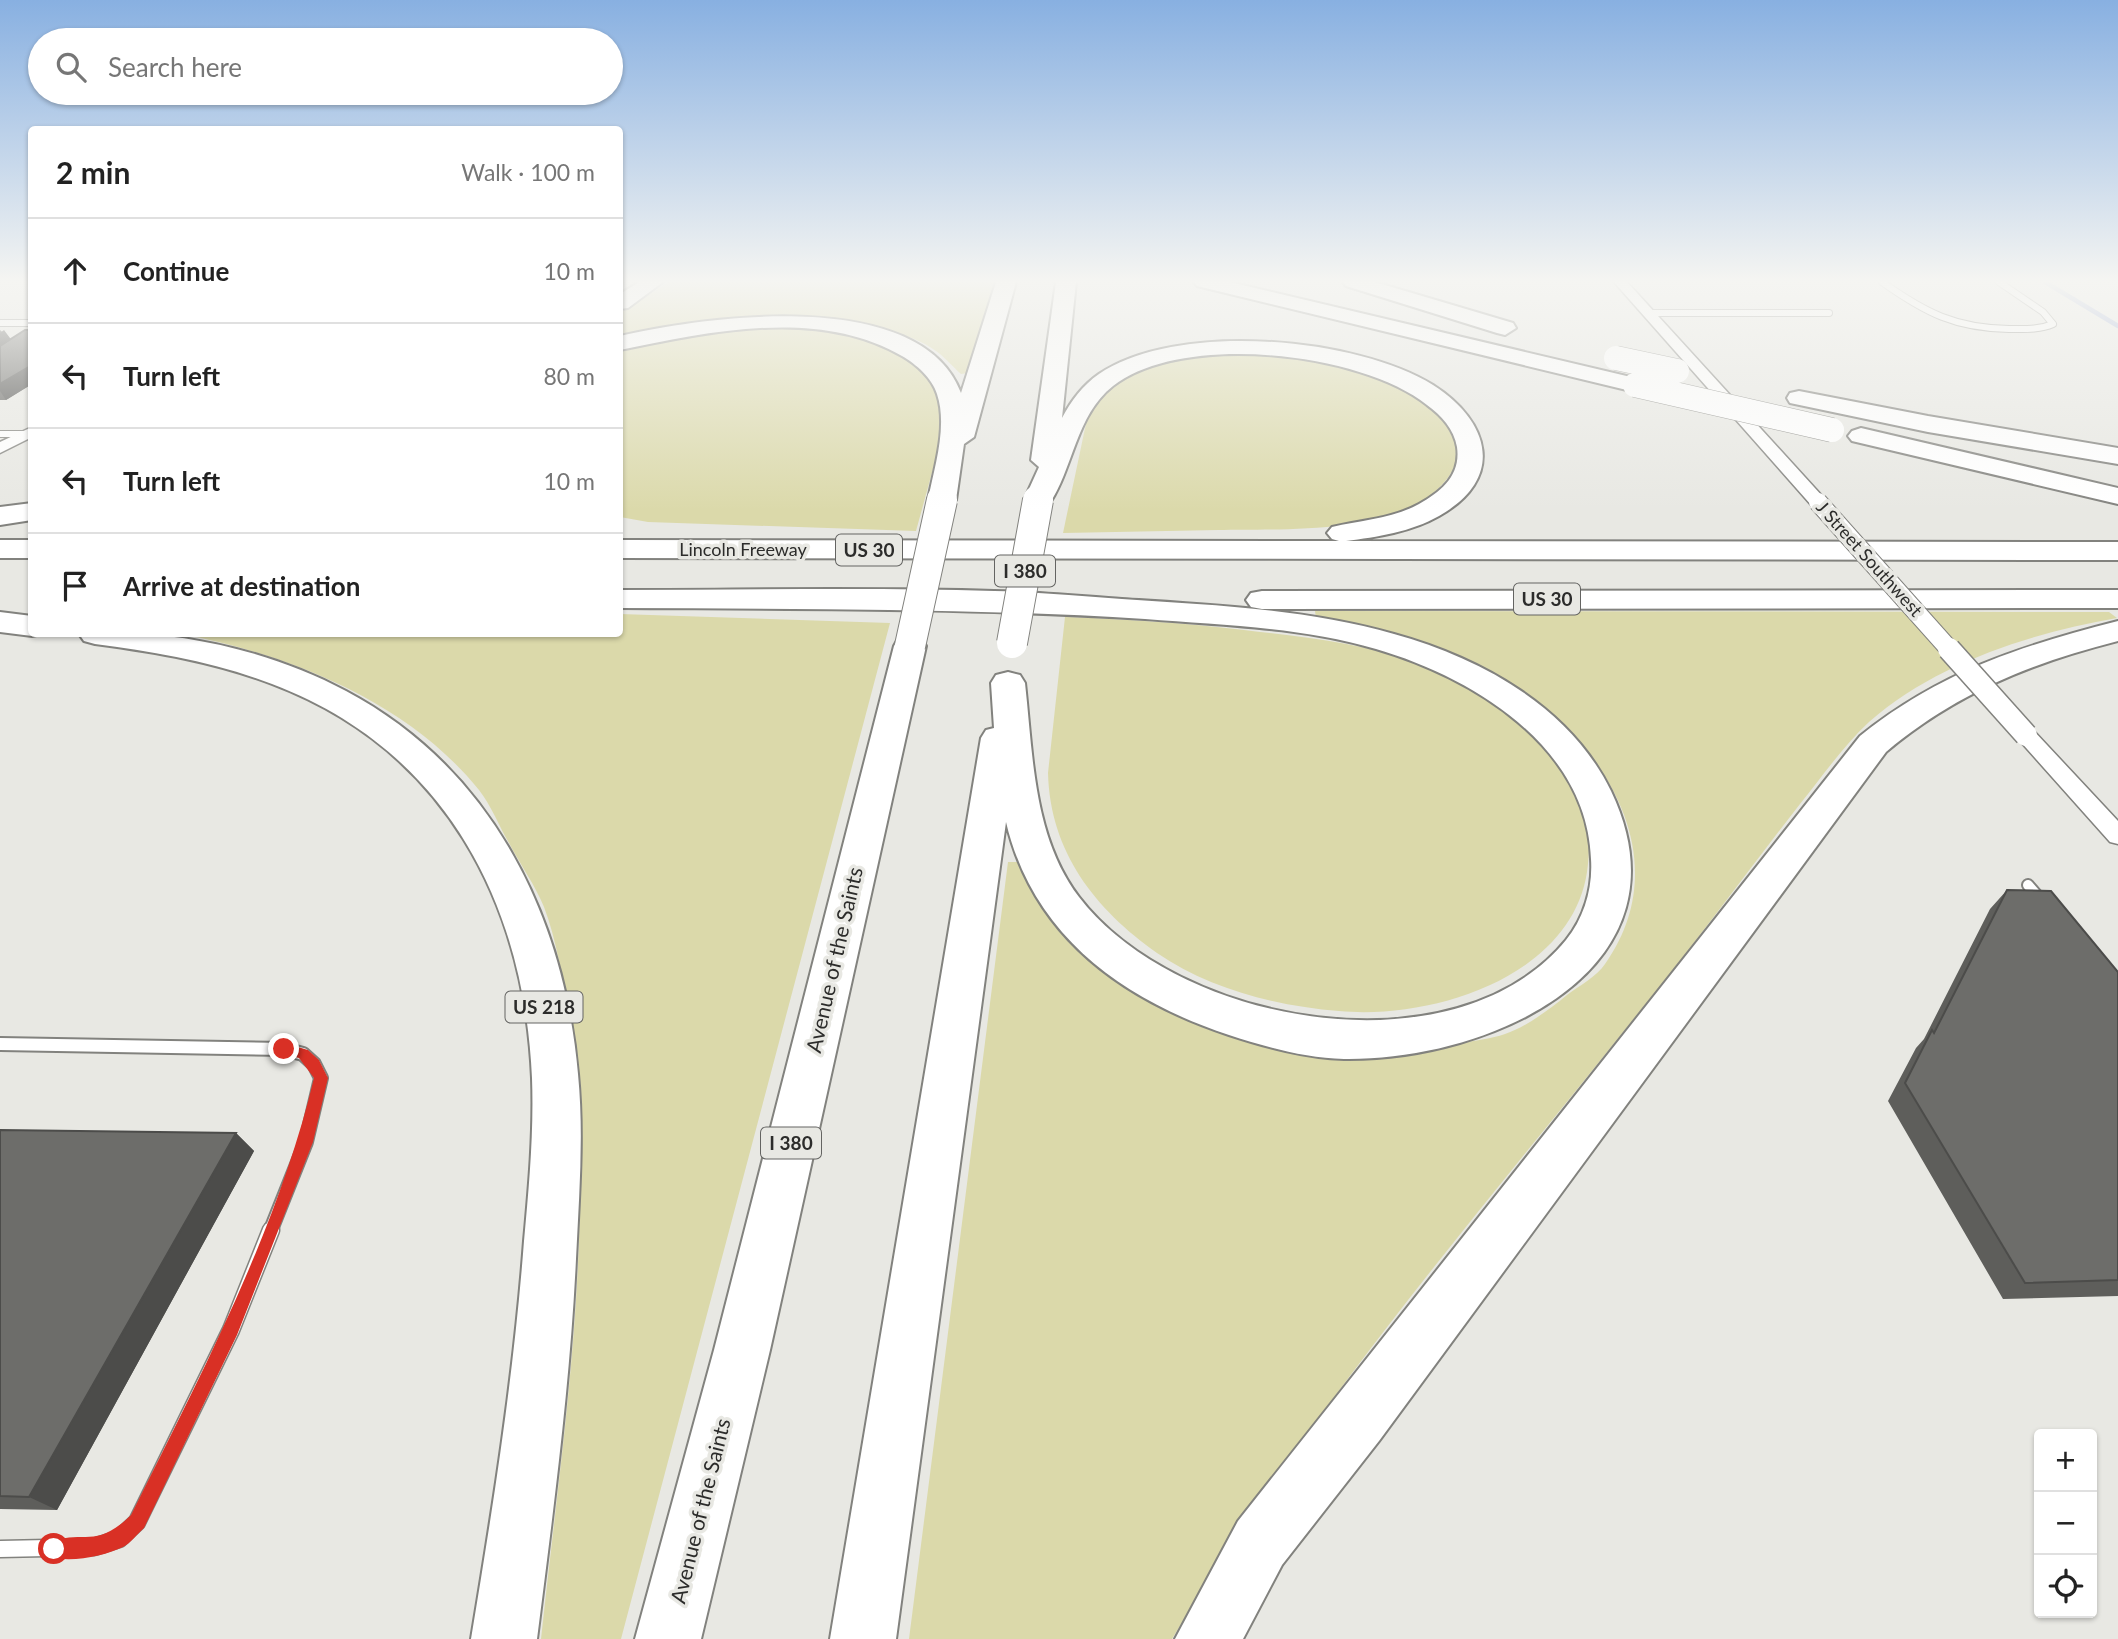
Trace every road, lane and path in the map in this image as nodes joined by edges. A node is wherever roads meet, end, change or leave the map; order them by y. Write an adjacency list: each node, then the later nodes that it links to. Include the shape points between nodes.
1 (919, 358): 17 (highway, via 934,368 949,390 953,415)
2 (984, 358): 17 (highway, Avenue of the Saints / I 380)
3 (1056, 358): 18 (highway, I 380)
4 (1169, 358): 18 (highway, via 1130,367 1096,387 1078,412)
5 (1330, 358): 26 (highway, via 1403,379 1455,415 1471,444 1473,460 1459,487 1428,511 1331,534)
6 (1524, 358): 16 (highway, bridge)
7 (1618, 358): 9 (highway, bridge)
8 (1689, 358): 38 (street, J Street Southwest, bridge)
9 (1746, 386)
10 (1773, 392): 15 (highway)
11 (0, 433): 12 (lane)
12 (28, 433)
13 (28, 434): 14 (street)
14 (0, 448)
15 (2118, 456)
16 (2118, 495)
17 (942, 500): 44 (highway, Avenue of the Saints / I 380, bridge, via 742,1350)
18 (1038, 500): 37 (highway, I 380, bridge)
19 (28, 512): 20 (highway)
20 (0, 516)
21 (623, 527): 25 (highway)
22 (0, 548): 23 (highway)
23 (28, 549)
24 (623, 549): 25 (highway, Lincoln Freeway / US 30)
25 (880, 550): 26 (highway, Lincoln Freeway / US 30)
26 (1118, 550): 27 (highway, US 30)
27 (2118, 551)
28 (0, 599): 29 (highway)
29 (28, 599)
30 (623, 599): 32 (highway, US 30)
31 (2118, 599): 32 (highway, US 30)
32 (976, 600): 37 (highway, via 1175,612 1343,632 1406,647 1497,689 1542,722 1573,755 1595,793 1612,841 1612,881 1600,923 1571,962 1535,994 1482,1018 1418,1036 1345,1040 1269,1030 1188,1002 1125,967 1077,927 1048,885 1024,827)
33 (0, 622): 34 (highway)
34 (28, 626)
35 (2118, 631): 46 (highway, via 2008,661 1961,681 1905,715 1873,744 1260,1543)
36 (119, 637): 43 (highway, US 218, via 234,660 339,702 387,732 433,772 470,816 502,869 533,950 554,1055 555,1149 536,1423)
37 (1010, 663): 45 (highway, I 380)
38 (2118, 836)
39 (2028, 885): 40 (lane)
40 (2053, 915)
41 (0, 1044): 42 (lane, via 284,1049 303,1054 321,1078 306,1142 241,1306 137,1522 119,1539 94,1547)
42 (0, 1549)
43 (504, 1639)
44 (668, 1639)
45 (863, 1639)
46 (1208, 1639)

